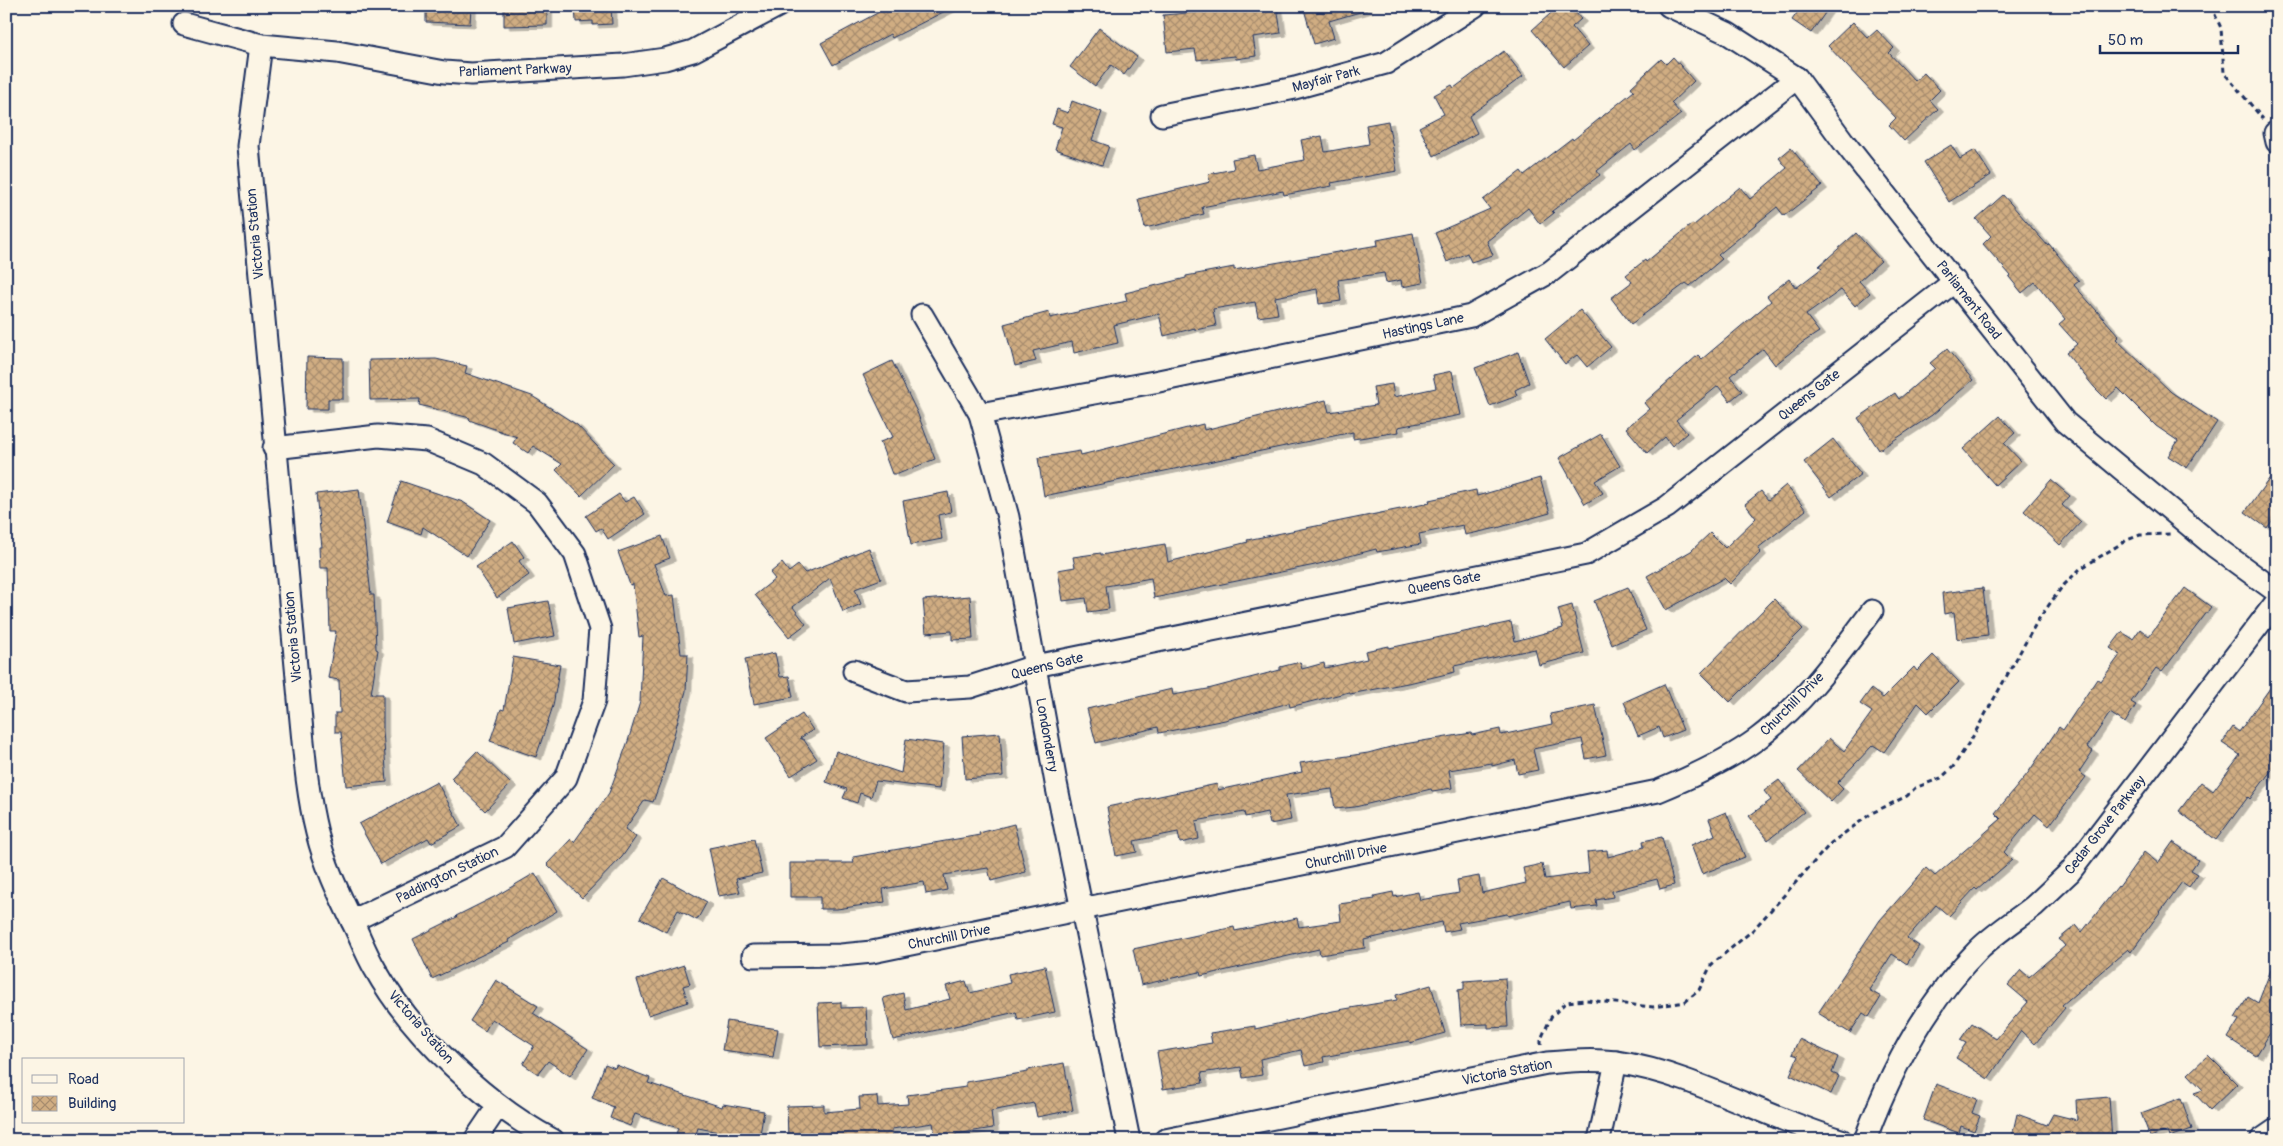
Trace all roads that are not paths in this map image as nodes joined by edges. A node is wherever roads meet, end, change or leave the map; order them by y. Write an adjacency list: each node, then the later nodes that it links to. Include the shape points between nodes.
1 (778, 6): 5 (street, Parliament Parkway, via 693,51 622,65 471,74 337,52)
2 (1475, 6): 7 (street, Mayfair Park, via 1386,63 1295,88)
3 (1669, 6): 6 (street, Parliament Road, via 1727,34)
4 (184, 24): 5 (street, Parliament Parkway)
5 (261, 45): 11 (street, Victoria Station, via 248,146)
6 (1796, 78): 8 (street, Parliament Road); 10 (street, Hastings Lane, via 1550,272 1471,316 1154,382)
7 (1162, 115)
8 (1955, 281): 12 (street, Parliament Road, via 2065,422 2190,527); 15 (street, Queens Gate, via 1667,507 1586,554)
9 (922, 315): 10 (street, Londonderry)
10 (980, 414): 15 (street, Londonderry, via 1008,517)
11 (274, 448): 18 (street, Victoria Station, via 308,780 317,832 331,879); 18 (street, Paddington Station, via 378,436 427,440 484,464 537,503 575,554 600,629 594,701 566,778 505,847)
12 (2277, 592)
13 (2277, 600): 30 (street, Cedar Grove Parkway, via 2070,872 1980,949 1954,977 1902,1051)
14 (1872, 612): 17 (street, Churchill Drive, via 1832,664 1758,739 1698,774 1658,791)
15 (1034, 666): 16 (street, Queens Gate, via 970,687 906,691); 17 (street, Londonderry)
16 (854, 671)
17 (1082, 910): 19 (street, Churchill Drive, via 872,952); 26 (street, Londonderry)
18 (352, 922): 21 (street, Victoria Station, via 374,968 404,1011 442,1054)
19 (753, 956)
20 (1616, 1062): 27 (street, Victoria Station, via 1585,1060 1542,1064); 28 (street); 29 (street, Victoria Station, via 1673,1076)
21 (498, 1106): 23 (street, Victoria Station); 24 (street)
22 (2277, 1129): 31 (street)
23 (519, 1132): 25 (street, Victoria Station)
24 (475, 1140)
25 (553, 1140)
26 (1129, 1140)
27 (1165, 1140)
28 (1599, 1140)
29 (1841, 1140)
30 (1865, 1140)
31 (2261, 1140)

